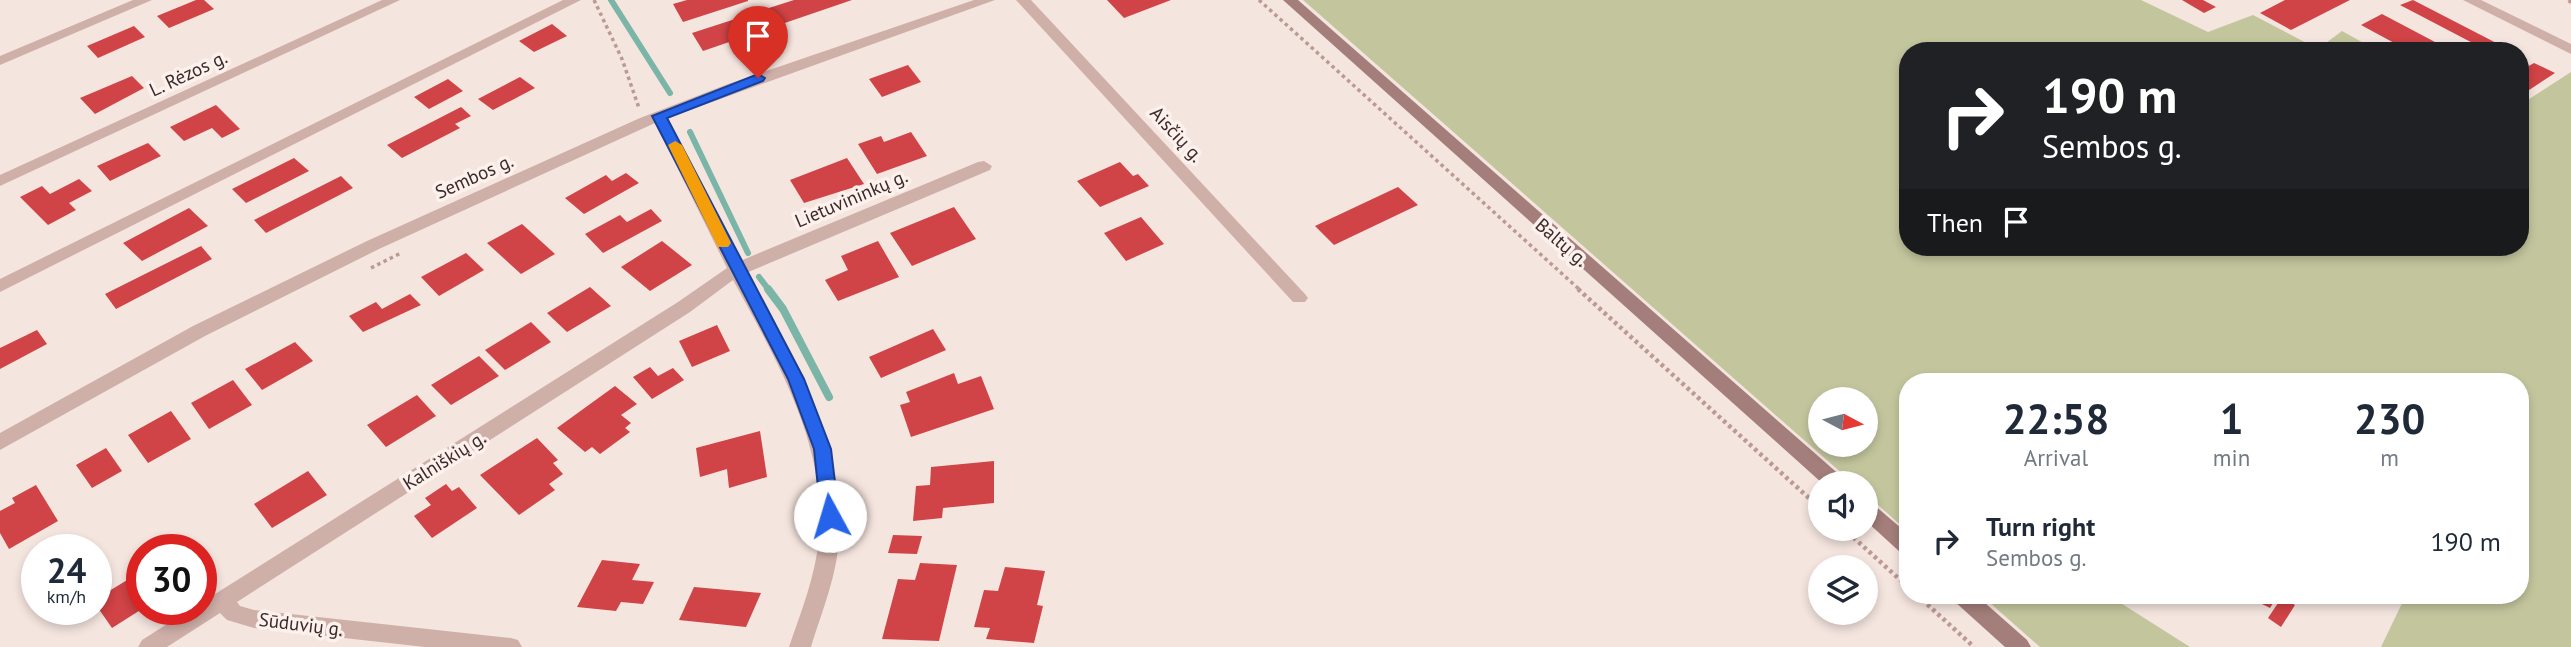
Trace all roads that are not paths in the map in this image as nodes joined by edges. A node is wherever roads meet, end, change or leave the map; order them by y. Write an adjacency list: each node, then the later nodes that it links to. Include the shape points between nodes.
1 (145, 0): 9 (street)
2 (393, 0): 12 (street, L. Rėzos g.)
3 (574, 0): 14 (street)
4 (988, 0): 10 (street, Sembos g.)
5 (1023, 0): 15 (street, Aisčių g.)
6 (1290, 0): 17 (main road, Baltų g.)
7 (2470, 0): 8 (street)
8 (2571, 50)
9 (0, 61)
10 (652, 119): 13 (street); 16 (street, Sembos g., via 273,294)
11 (984, 166): 13 (street, Lietuvininkų g.)
12 (0, 181)
13 (736, 270): 20 (street, Kalniškių g.); 24 (street, via 796,379 822,449 830,516 822,579)
14 (0, 286)
15 (1299, 298)
16 (0, 442)
17 (1821, 471)
18 (1878, 521): 19 (main road)
19 (1899, 539)
20 (222, 600): 22 (street, Kalniškių g.); 23 (street, Sūduvių g., via 234,614 254,619)
21 (1971, 604): 25 (main road)
22 (149, 647)
23 (511, 647)
24 (800, 647)
25 (2020, 647)

